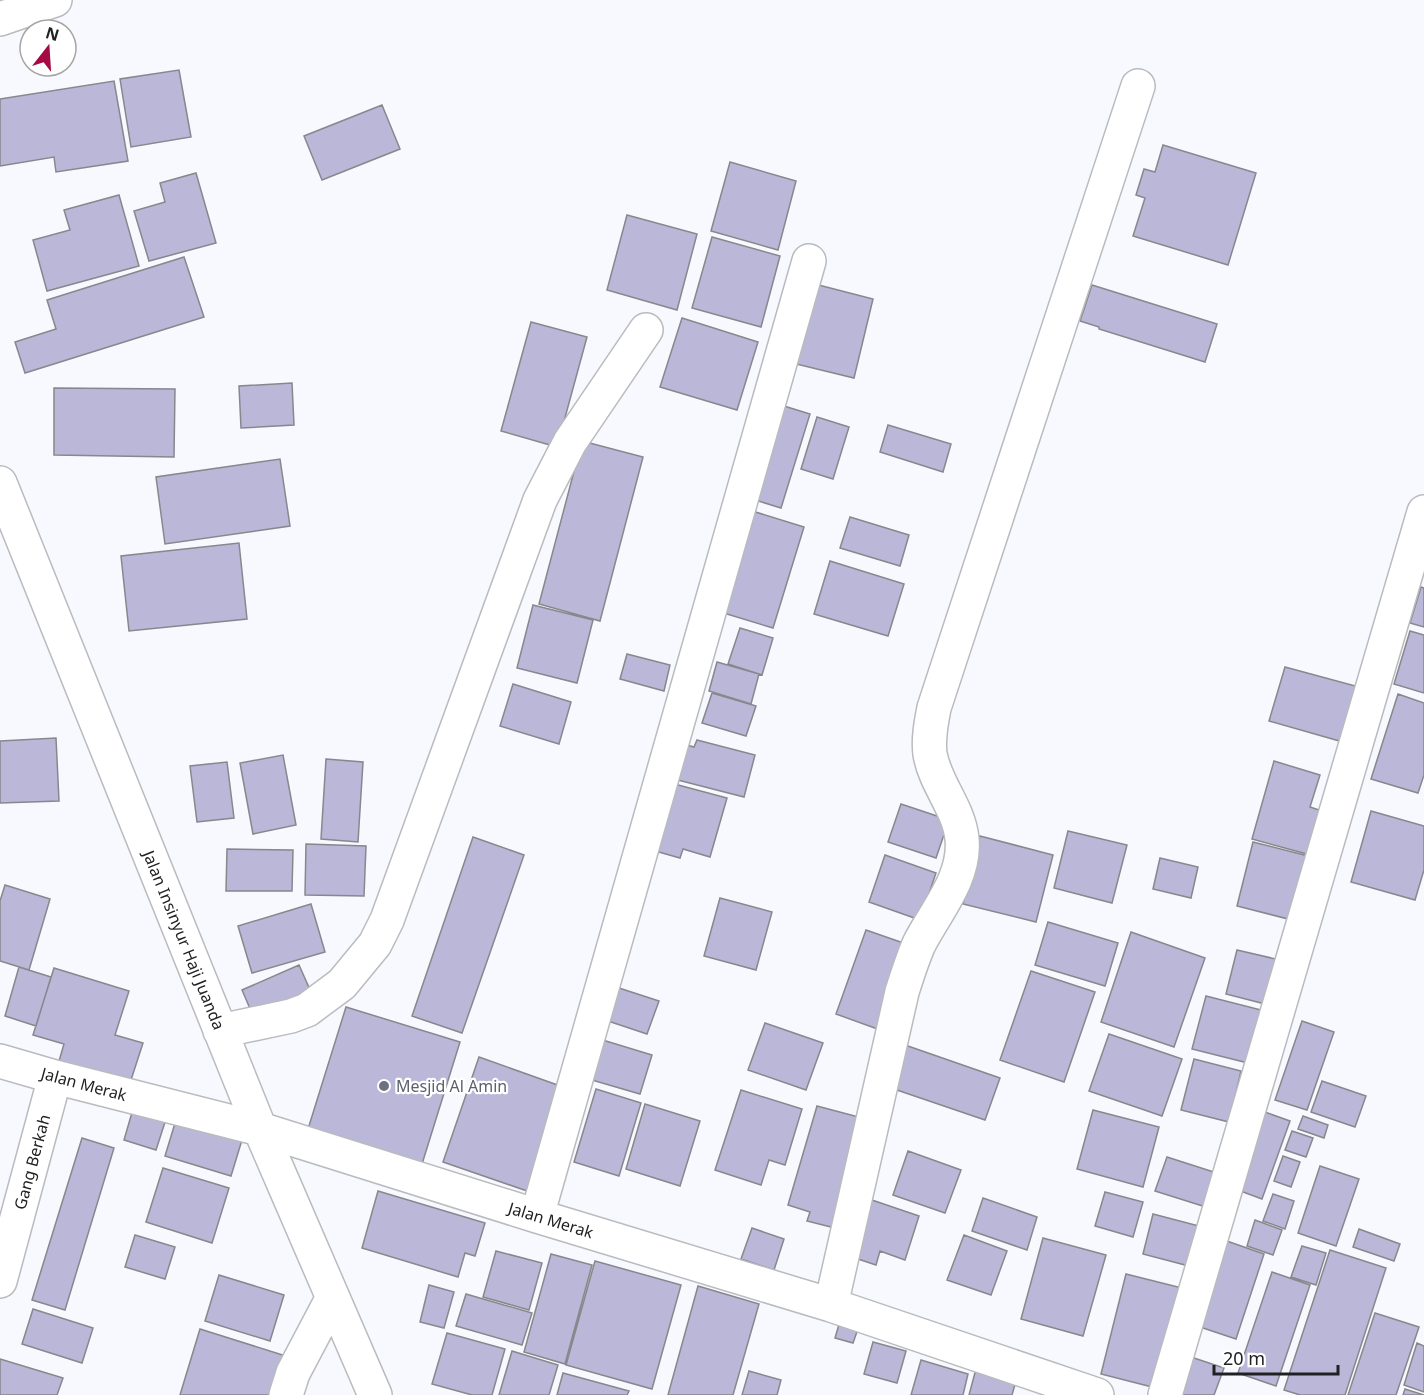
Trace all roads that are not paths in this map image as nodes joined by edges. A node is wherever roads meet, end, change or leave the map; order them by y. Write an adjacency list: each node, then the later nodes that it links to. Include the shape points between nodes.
1 (55, 0): 2 (street)
2 (0, 19)
3 (1138, 86): 16 (street, via 934,708 930,752 958,822 961,859 920,944 902,992)
4 (809, 261): 13 (street)
5 (646, 330): 9 (street, via 570,442 540,500 375,944 342,984 307,1010)
6 (0, 483): 9 (street, Jalan Insinyur Haji Juanda)
7 (1424, 512): 8 (street)
8 (1415, 578): 20 (street)
9 (220, 1031): 12 (street, Jalan Insinyur Haji Juanda)
10 (0, 1061): 11 (street, Jalan Merak)
11 (55, 1077): 12 (street, Jalan Merak); 14 (street, Gang Berkah)
12 (260, 1129): 13 (street, Jalan Merak); 15 (street, Jalan Insinyur Haji Juanda)
13 (537, 1216): 16 (street, Jalan Merak)
14 (0, 1281)
15 (332, 1299): 18 (street, via 293,1373); 19 (street, Jalan Insinyur Haji Juanda)
16 (831, 1305): 17 (street, Jalan Merak)
17 (1084, 1393)
18 (286, 1395)
19 (375, 1395)
20 (1165, 1395)

